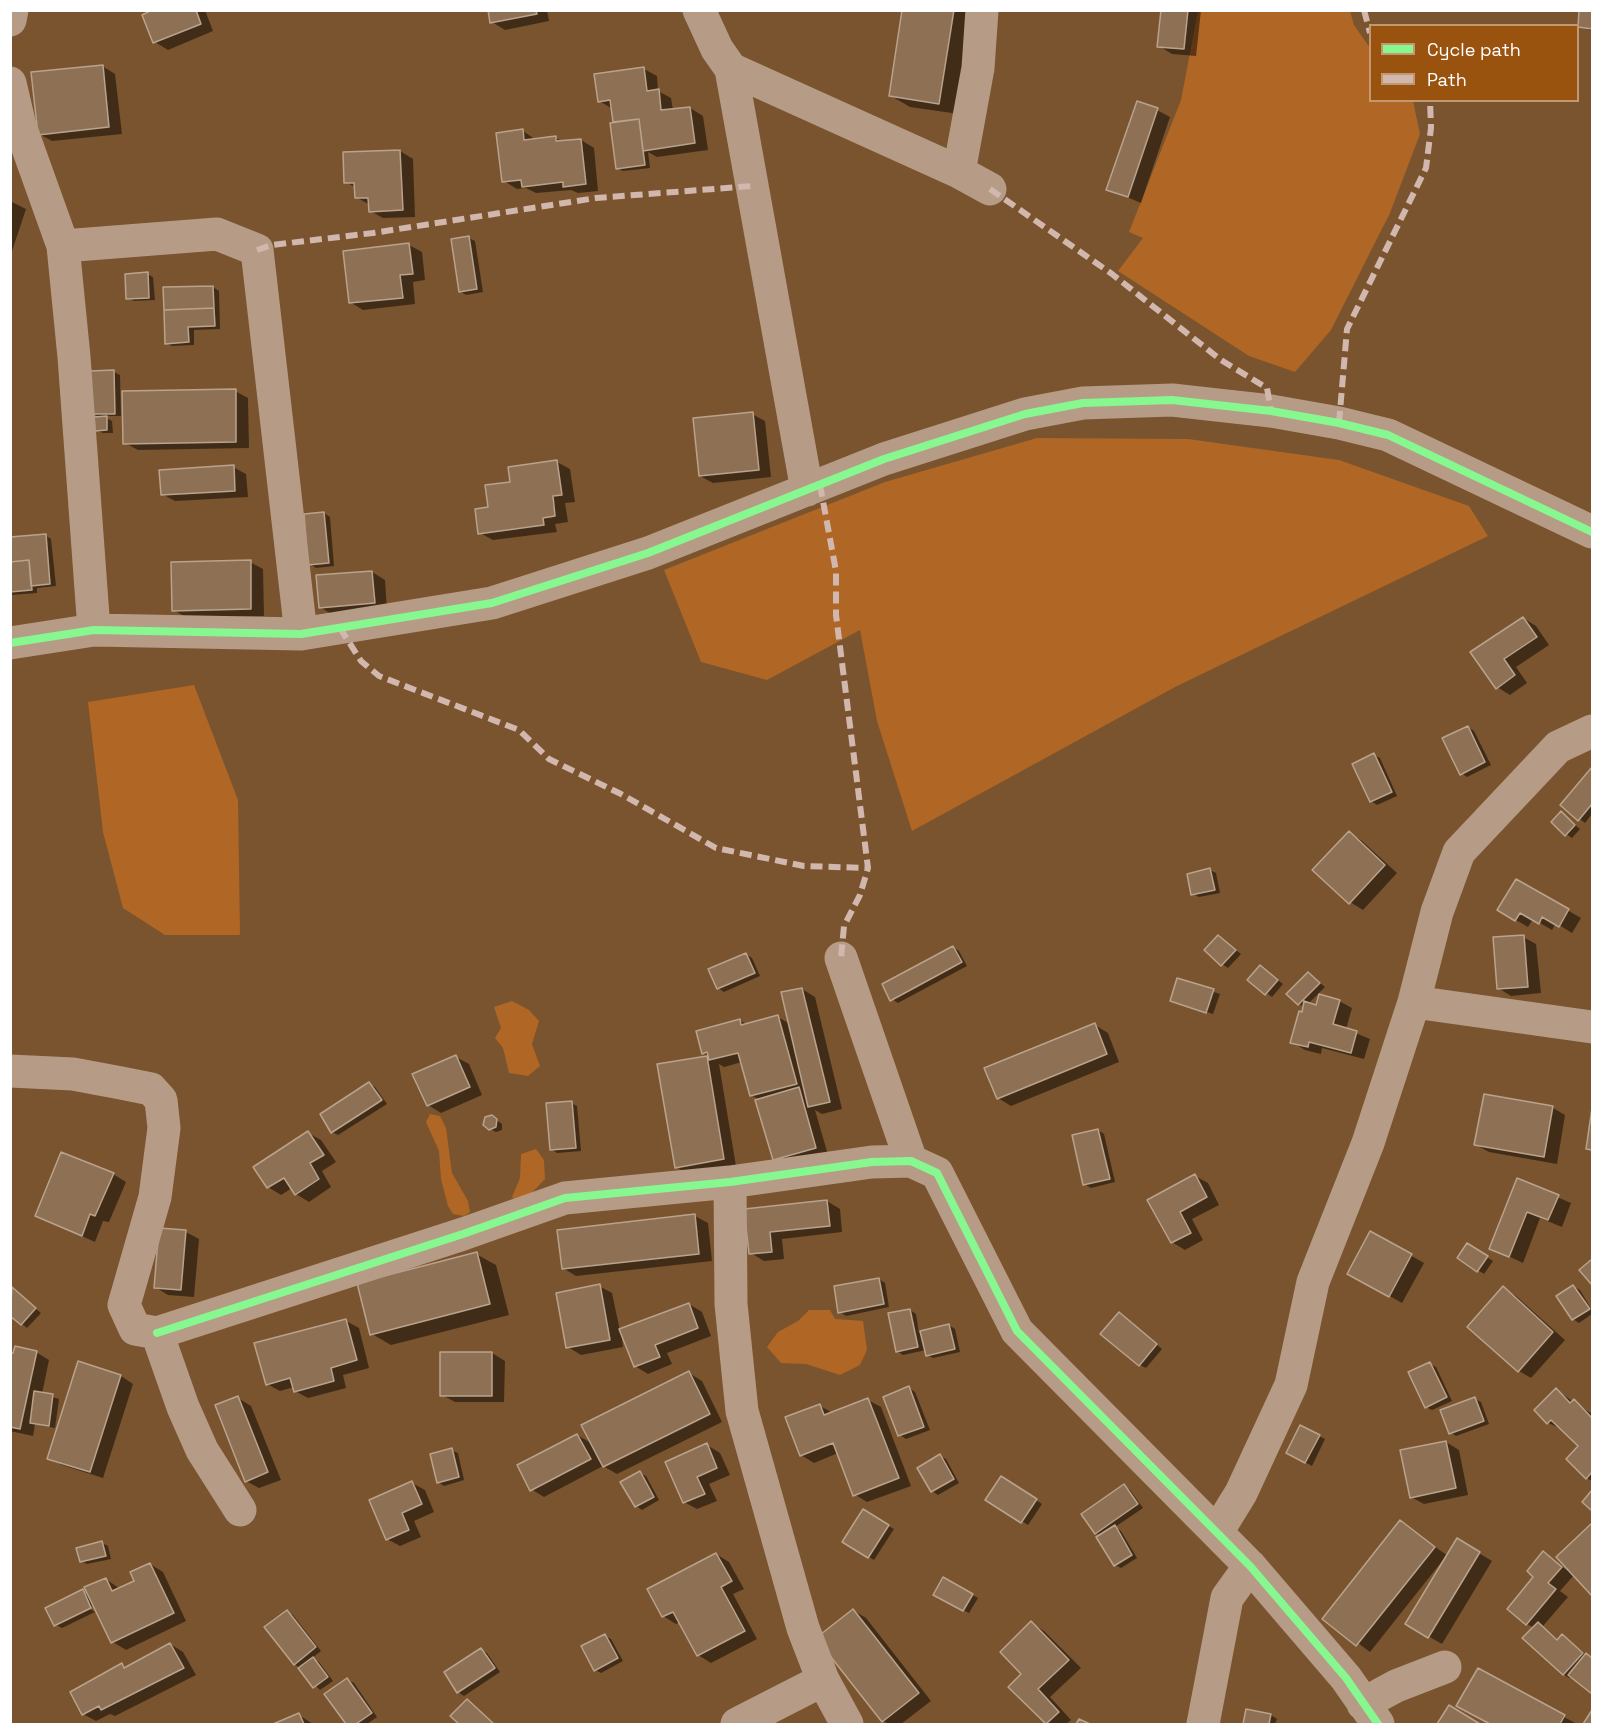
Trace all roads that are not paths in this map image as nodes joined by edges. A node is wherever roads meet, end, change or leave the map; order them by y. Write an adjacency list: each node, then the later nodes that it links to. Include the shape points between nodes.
1 (12, 10): 4 (street)
2 (699, 10): 5 (street)
3 (982, 10): 7 (street, via 978,68)
4 (10, 20)
5 (731, 69): 7 (street); 10 (street)
6 (10, 83): 9 (street, via 20,126)
7 (959, 172): 8 (street)
8 (990, 189)
9 (63, 246): 12 (street); 13 (street, via 217,234 257,250)
10 (807, 490): 11 (street, via 884,459 1025,414 1083,403 1172,400 1271,411 1388,435); 13 (street, via 648,553 492,603)
11 (1593, 532)
12 (94, 630): 13 (street); 14 (street)
13 (301, 634)
14 (10, 643)
15 (1593, 731): 17 (street, via 1558,747 1459,852 1437,912)
16 (841, 957): 20 (street)
17 (1414, 1002): 18 (street); 24 (street, via 1368,1143 1313,1282 1292,1384 1241,1493)
18 (1593, 1027)
19 (10, 1071): 22 (street, via 73,1074 121,1083 151,1089 161,1100 164,1128 155,1197 124,1305 135,1329)
20 (910, 1161): 21 (street, via 872,1162); 24 (street, via 937,1173 1017,1331)
21 (730, 1182): 22 (street, via 565,1198); 27 (street, via 731,1304 742,1411 782,1560)
22 (157, 1333): 23 (street, via 202,1450)
23 (240, 1510)
24 (1217, 1532): 25 (street)
25 (1250, 1566): 28 (street, via 1346,1678); 31 (street, via 1227,1598)
26 (1445, 1667): 28 (street, via 1396,1686)
27 (823, 1680): 29 (street); 30 (street)
28 (1371, 1714)
29 (737, 1725)
30 (847, 1725)
31 (1203, 1725)

